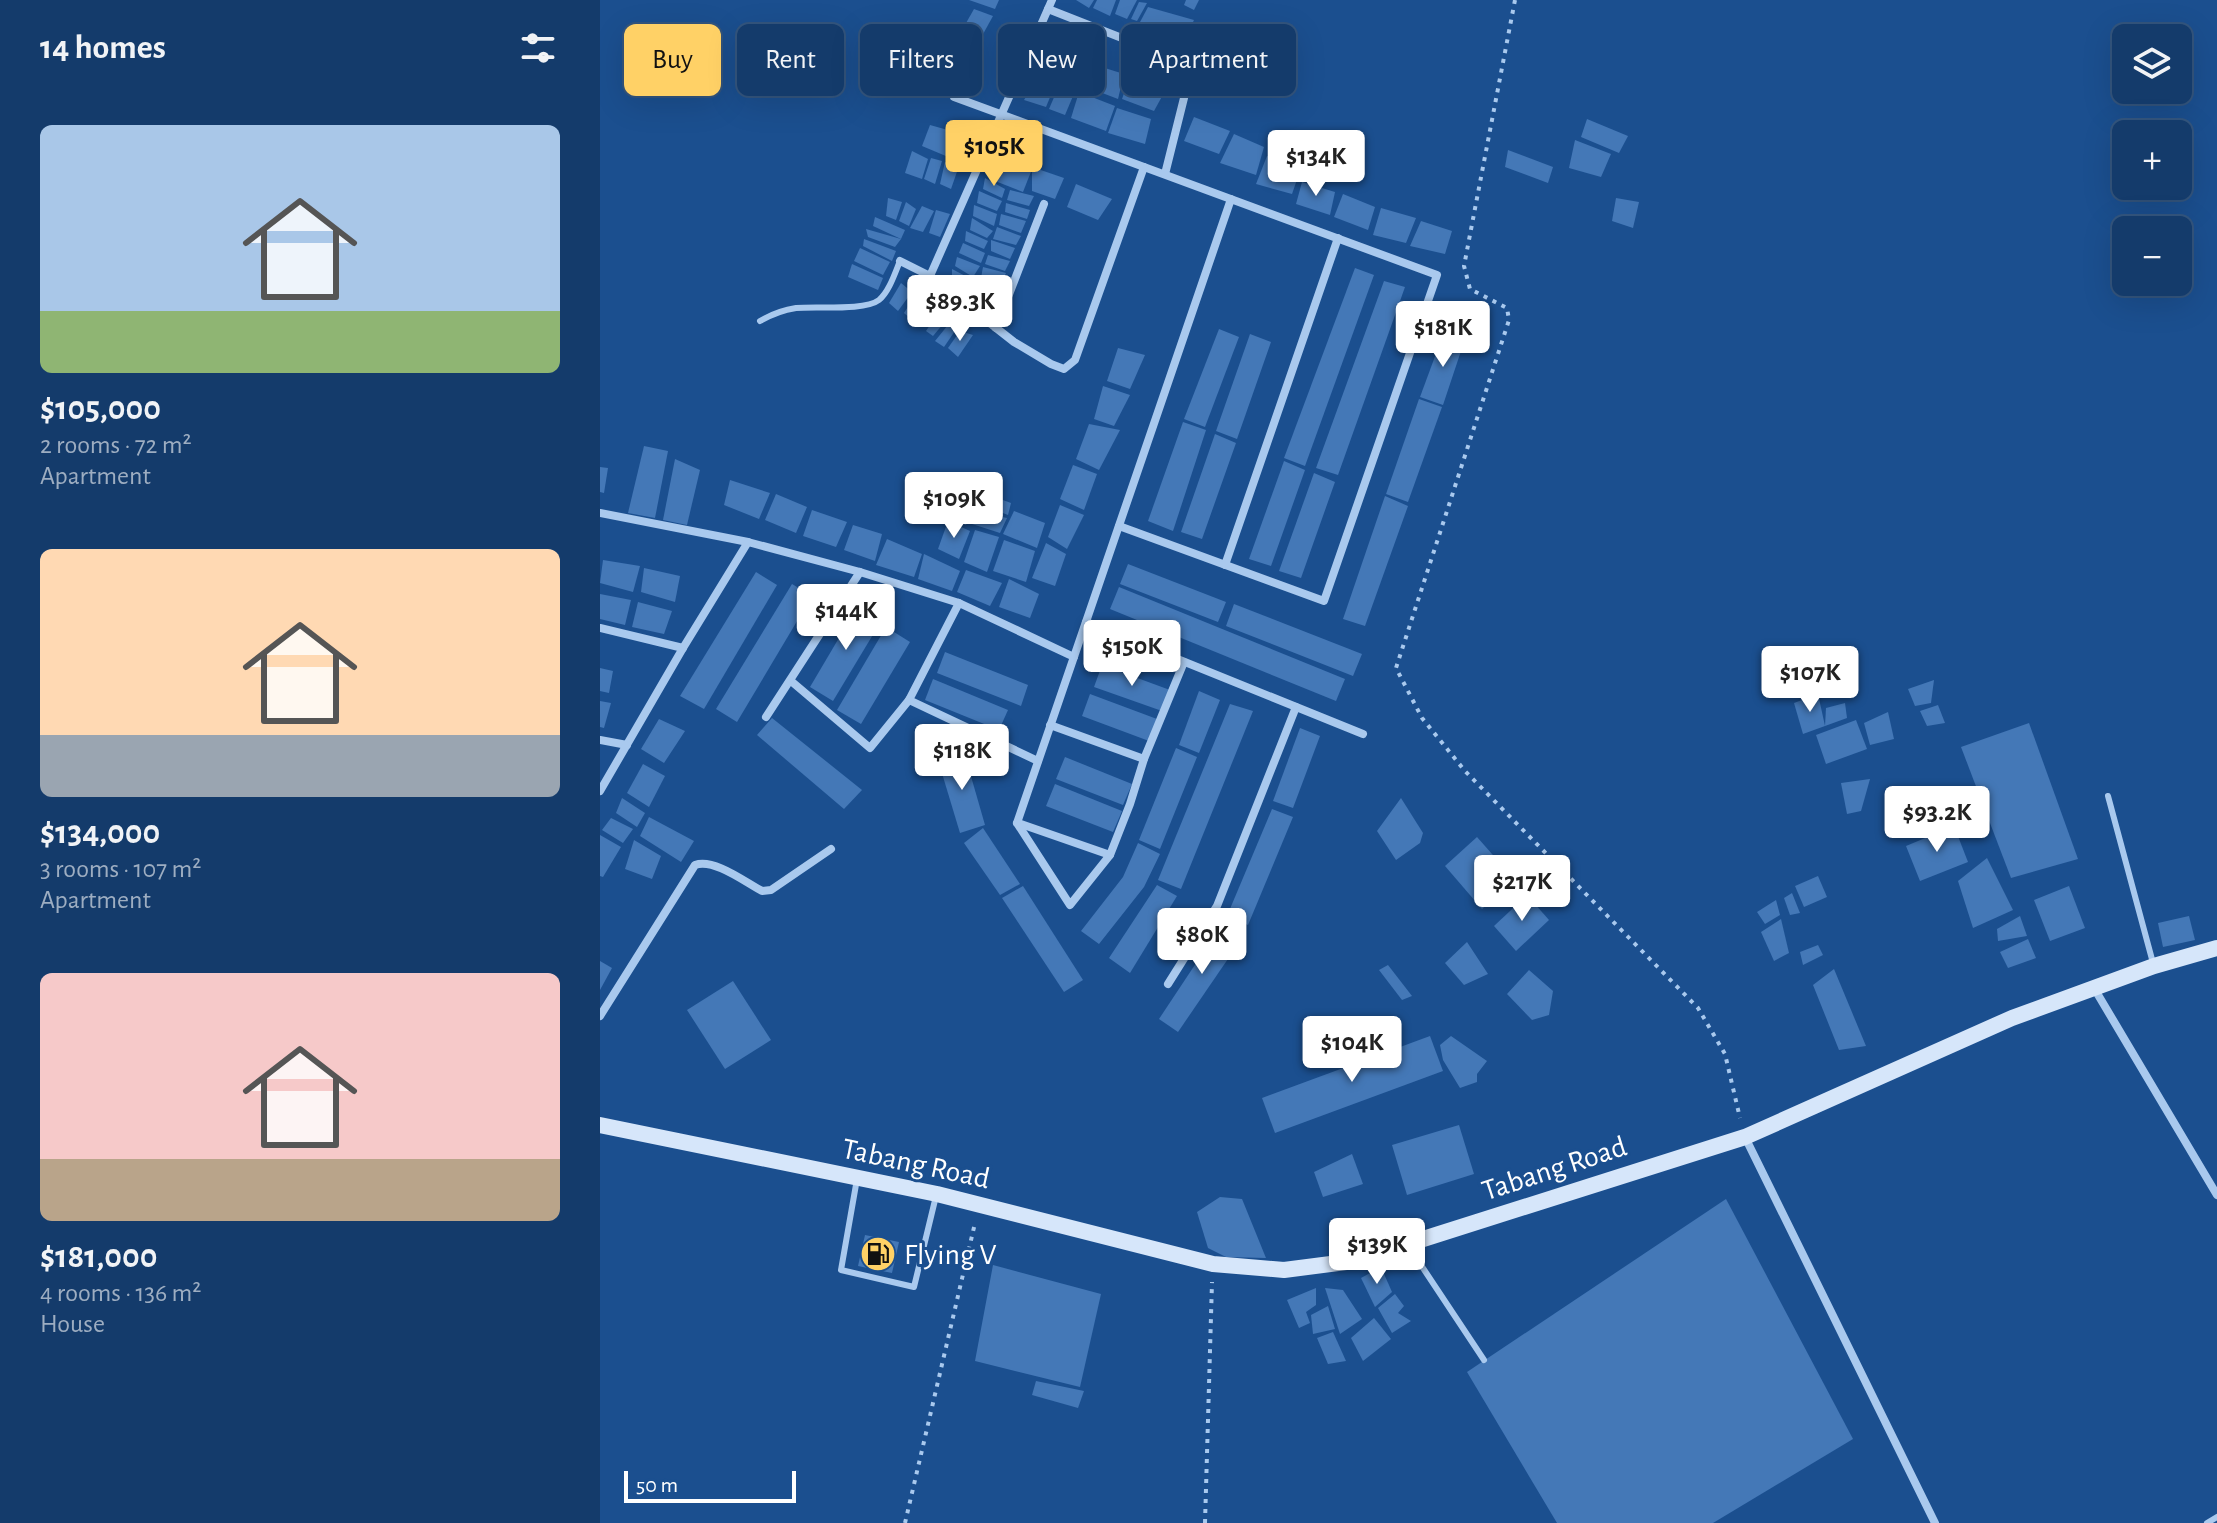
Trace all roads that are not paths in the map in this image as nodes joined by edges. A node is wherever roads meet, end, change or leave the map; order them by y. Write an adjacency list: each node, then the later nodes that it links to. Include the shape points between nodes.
1 (1050, 4): 3 (street); 5 (street, via 1188,64)
2 (954, 97): 3 (street)
3 (1002, 115): 4 (street); 10 (street)
4 (1144, 167): 5 (street); 12 (street, via 1075,360 1064,369 1051,364)
5 (1165, 174): 6 (street)
6 (1231, 199): 8 (street); 14 (street)
7 (1044, 204): 12 (street)
8 (1338, 238): 16 (street); 16 (street, via 1437,275 1324,601)
9 (900, 261): 10 (street); 11 (lane, via 879,300 864,307 794,308)
10 (930, 276): 12 (street)
11 (760, 321)
12 (996, 328)
13 (600, 513): 15 (street)
14 (1119, 526): 16 (street); 19 (street)
15 (748, 542): 17 (street); 21 (street)
16 (1225, 565)
17 (860, 572): 18 (street); 24 (street)
18 (959, 603): 22 (street); 25 (street)
19 (1086, 622): 22 (street); 23 (street)
20 (600, 628): 21 (street)
21 (683, 648): 31 (street)
22 (1074, 657): 28 (street)
23 (1184, 662): 26 (street); 32 (street)
24 (791, 681): 25 (street, via 870,748); 27 (street)
25 (909, 700): 33 (street)
26 (1296, 707): 29 (street); 41 (street, via 1217,906)
27 (766, 717)
28 (1050, 725): 32 (street); 33 (street)
29 (1363, 734)
30 (600, 740): 31 (street)
31 (627, 745): 34 (street)
32 (1144, 759): 38 (street)
33 (1038, 761): 36 (street)
34 (600, 791)
35 (2108, 796): 40 (lane)
36 (1017, 823): 38 (street); 38 (street, via 1070,905)
37 (831, 849): 43 (street, via 771,890 762,891 713,864 695,865)
38 (1110, 855)
39 (2217, 948): 40 (main road, Tabang Road)
40 (2154, 966): 42 (main road, Tabang Road)
41 (1168, 984)
42 (2094, 988): 45 (main road, Tabang Road, via 2012,1018); 48 (street)
43 (600, 1016)
44 (600, 1125): 46 (main road, Tabang Road)
45 (1745, 1137): 49 (main road, Tabang Road); 52 (street)
46 (857, 1179): 47 (main road, Tabang Road); 47 (lane, via 841,1270 914,1287)
47 (937, 1194): 49 (main road, Tabang Road, via 1213,1264 1284,1270 1354,1261)
48 (2217, 1195)
49 (1407, 1244): 50 (lane)
50 (1484, 1360)
51 (2217, 1517): 53 (lane)
52 (1935, 1523)
53 (2207, 1523)

